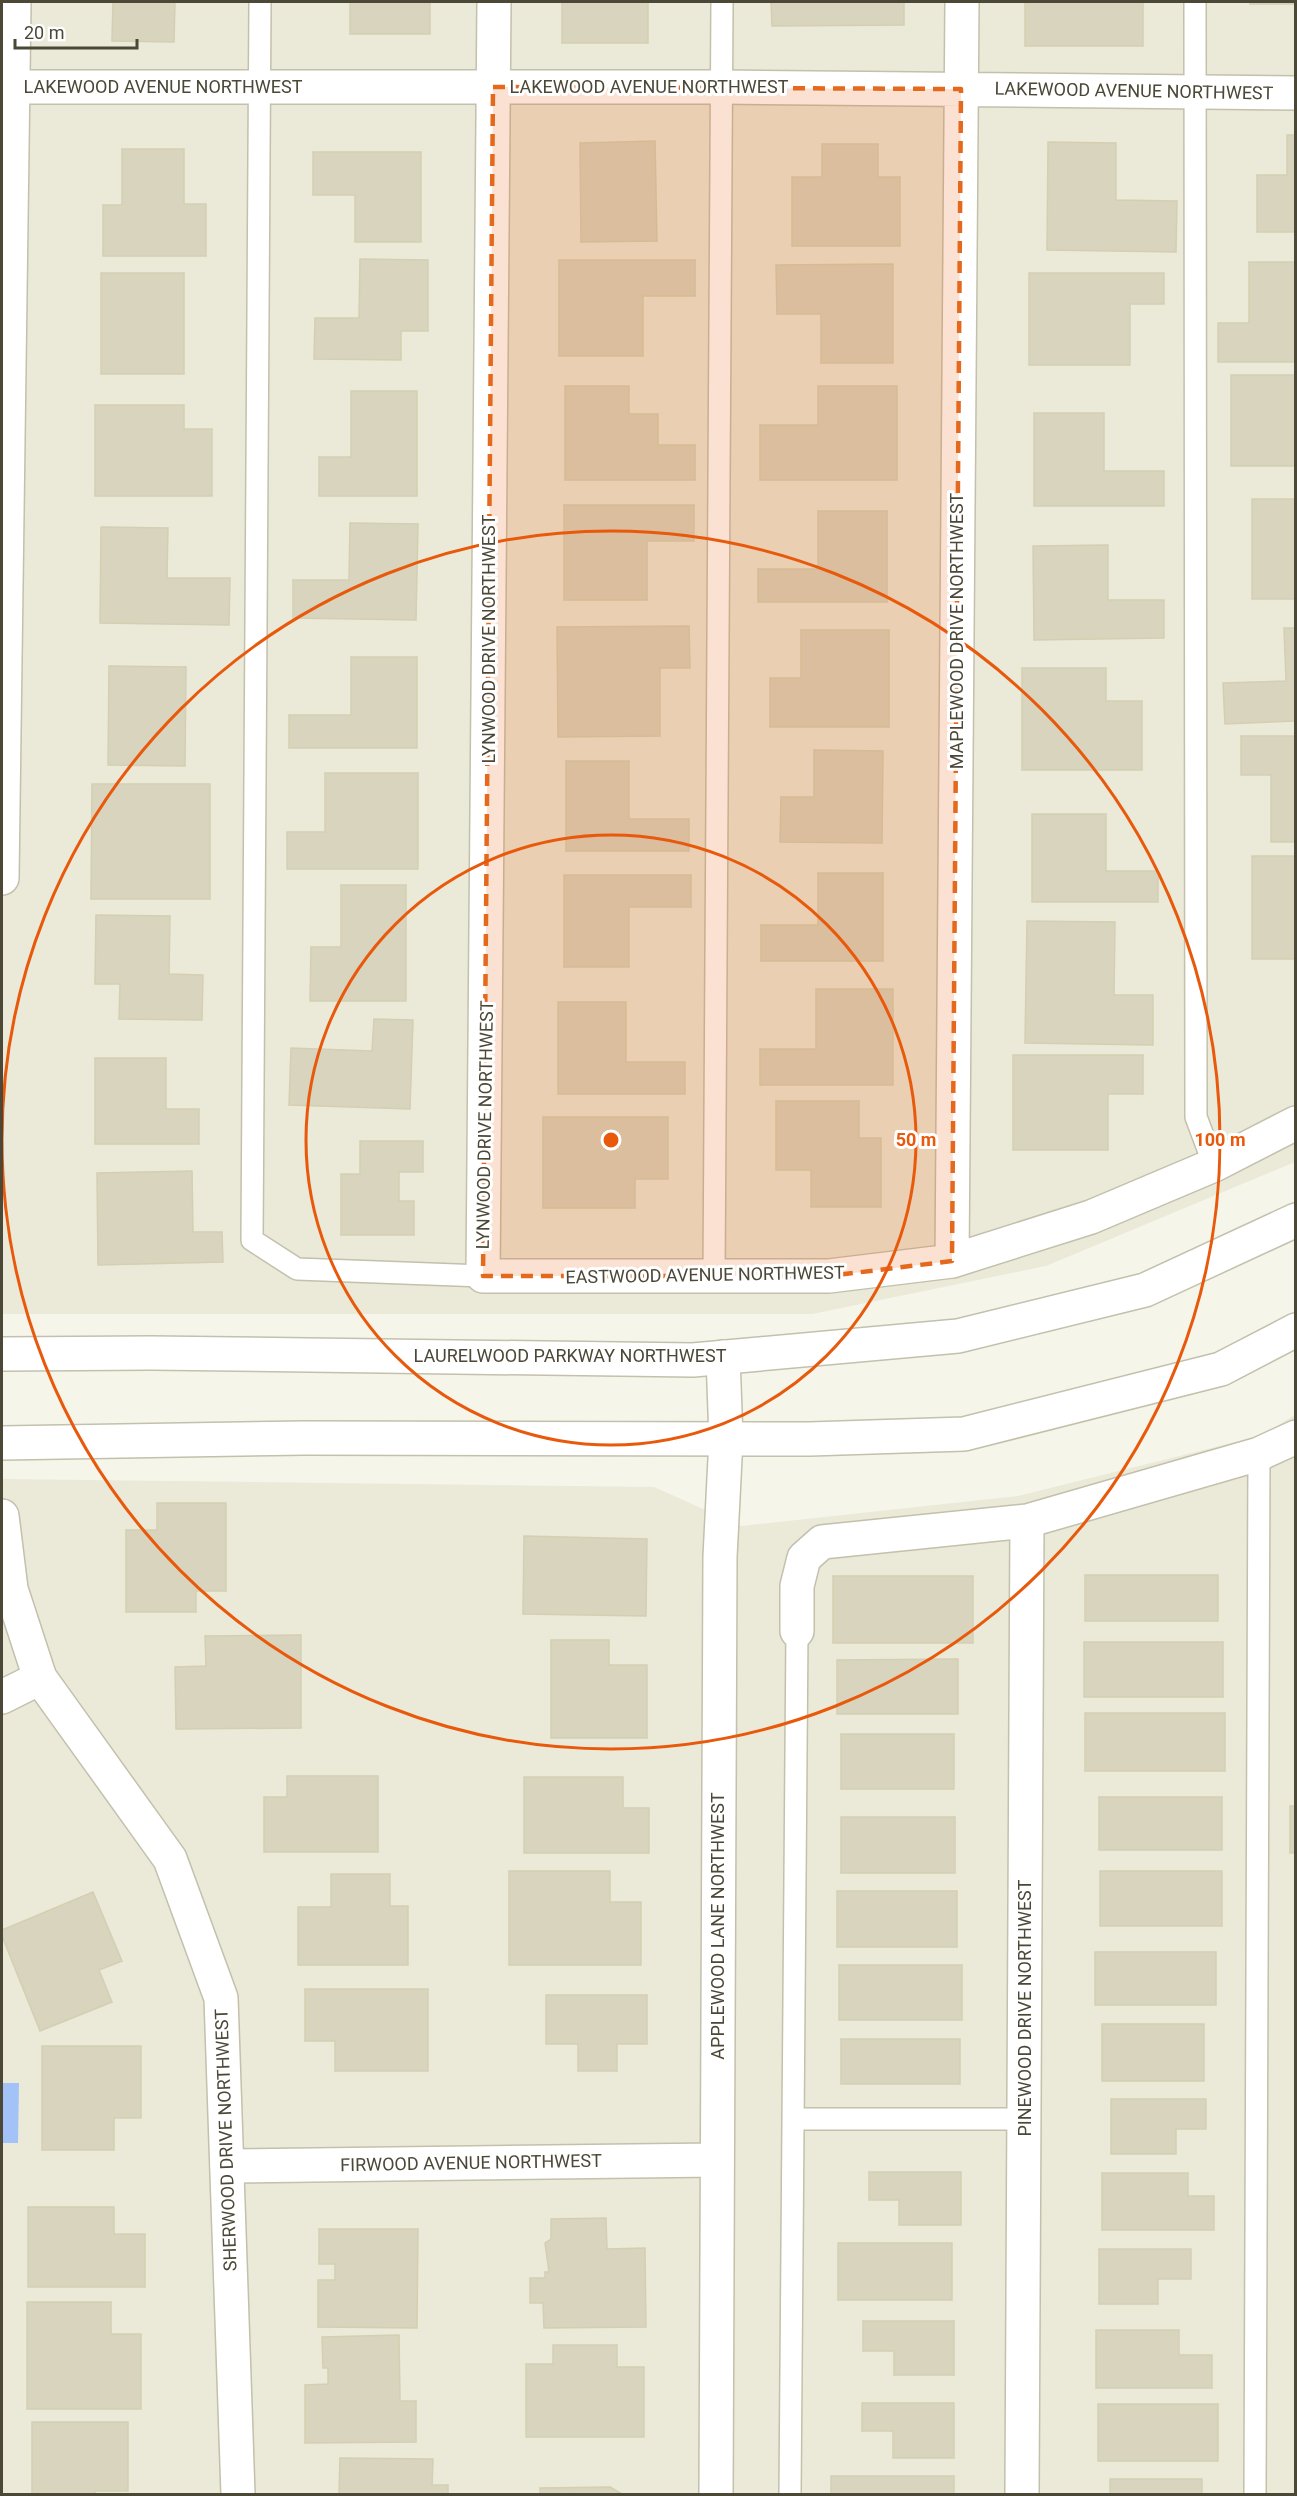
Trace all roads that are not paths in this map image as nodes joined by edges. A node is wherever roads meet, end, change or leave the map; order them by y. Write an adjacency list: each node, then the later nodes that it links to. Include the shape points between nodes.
1 (14, 2): 7 (street)
2 (260, 2): 8 (lane)
3 (495, 2): 9 (street, LYNWOOD DRIVE NORTHWEST)
4 (722, 2): 10 (lane)
5 (962, 2): 11 (street, MAPLEWOOD DRIVE NORTHWEST)
6 (1195, 2): 12 (lane)
7 (8, 87): 8 (street, LAKEWOOD AVENUE NORTHWEST); 14 (street)
8 (260, 87): 9 (street, LAKEWOOD AVENUE NORTHWEST); 19 (lane, via 252,1240 297,1269)
9 (493, 87): 10 (street, LAKEWOOD AVENUE NORTHWEST); 19 (street, LYNWOOD DRIVE NORTHWEST)
10 (721, 87): 11 (street, LAKEWOOD AVENUE NORTHWEST); 20 (lane)
11 (961, 89): 12 (street, LAKEWOOD AVENUE NORTHWEST); 18 (street, MAPLEWOOD DRIVE NORTHWEST)
12 (1195, 91): 13 (street, LAKEWOOD AVENUE NORTHWEST); 16 (lane, via 1196,1117)
13 (1296, 93)
14 (2, 878)
15 (1296, 1123): 16 (street, EASTWOOD AVENUE NORTHWEST)
16 (1214, 1165): 18 (street, EASTWOOD AVENUE NORTHWEST, via 1091,1217)
17 (1296, 1220): 23 (street, LAURELWOOD PARKWAY NORTHWEST, via 1145,1290 958,1336)
18 (952, 1261): 20 (street, EASTWOOD AVENUE NORTHWEST, via 829,1276)
19 (483, 1276): 20 (street, EASTWOOD AVENUE NORTHWEST)
20 (714, 1276)
21 (1296, 1330): 25 (street, via 1221,1369 964,1434)
22 (2, 1354): 23 (street, LAURELWOOD PARKWAY NORTHWEST, via 693,1360)
23 (723, 1357): 25 (street, APPLEWOOD LANE NORTHWEST)
24 (1296, 1437): 27 (street)
25 (726, 1439): 26 (street, via 305,1438); 35 (street, APPLEWOOD LANE NORTHWEST, via 720,1557)
26 (2, 1443)
27 (1259, 1454): 29 (street); 41 (lane)
28 (2, 1516): 31 (street, SHERWOOD DRIVE NORTHWEST, via 11,1589)
29 (1027, 1521): 30 (street, via 822,1542 804,1558 797,1586); 34 (street, PINEWOOD DRIVE NORTHWEST)
30 (797, 1631): 33 (lane)
31 (40, 1678): 32 (street); 36 (street, SHERWOOD DRIVE NORTHWEST, via 170,1859 221,1998)
32 (2, 1697)
33 (793, 2119): 34 (lane); 39 (lane)
34 (1024, 2119): 40 (street, PINEWOOD DRIVE NORTHWEST)
35 (716, 2160): 36 (street, FIRWOOD AVENUE NORTHWEST); 38 (street, APPLEWOOD LANE NORTHWEST)
36 (227, 2166): 37 (street, SHERWOOD DRIVE NORTHWEST)
37 (238, 2494)
38 (716, 2494)
39 (790, 2494)
40 (1022, 2494)
41 (1255, 2494)

